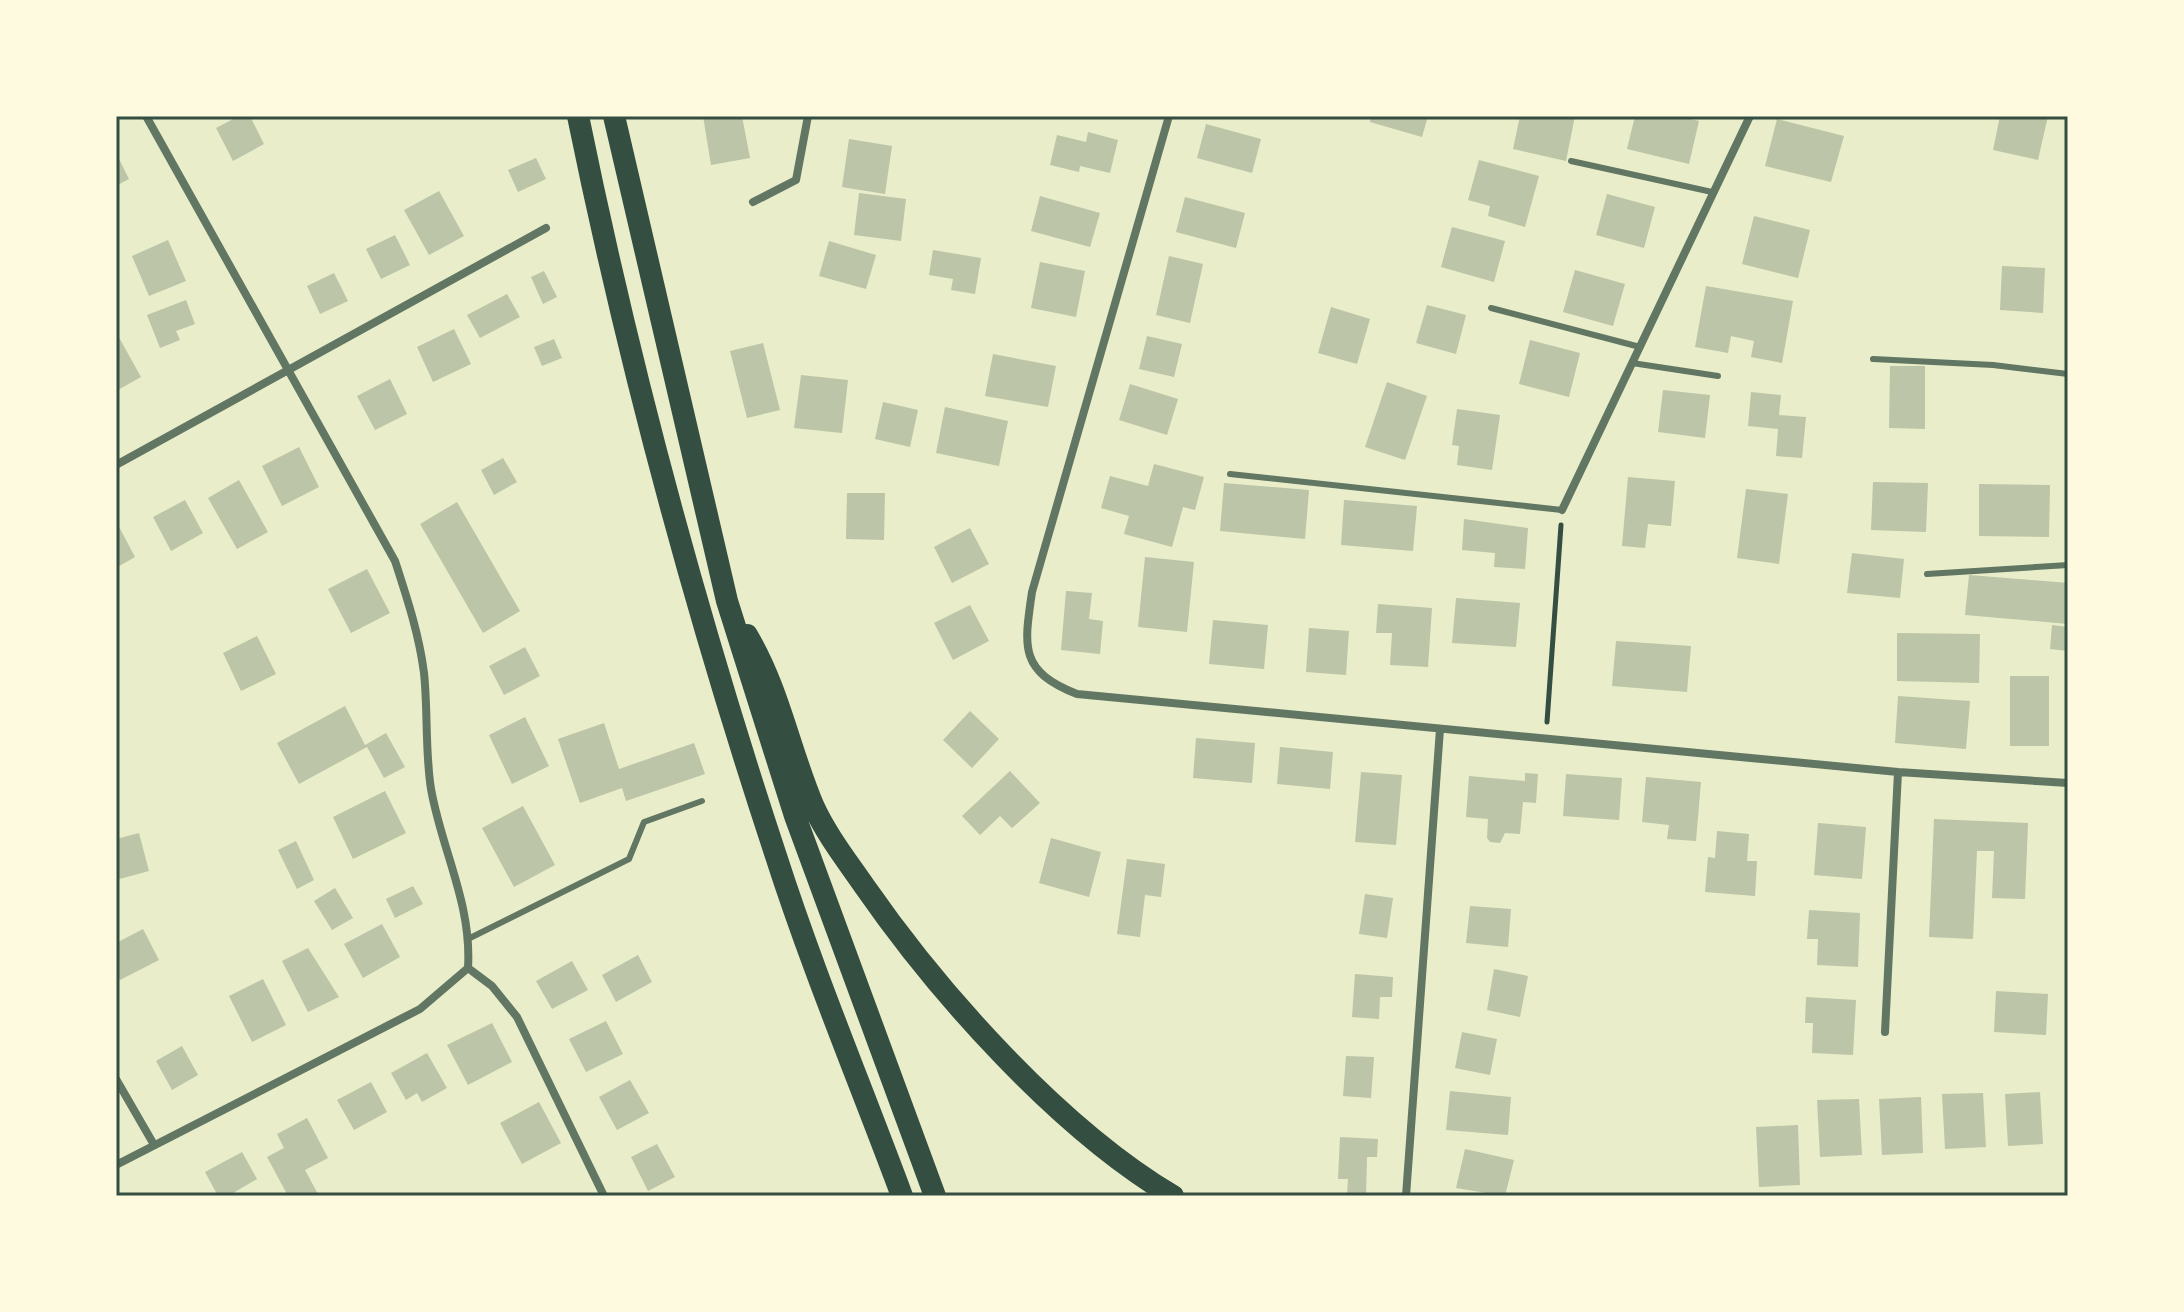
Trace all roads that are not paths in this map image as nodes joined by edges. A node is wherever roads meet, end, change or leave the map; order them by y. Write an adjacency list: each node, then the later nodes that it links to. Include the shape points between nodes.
1 (146, 116): 15 (street)
2 (578, 116): 35 (highway, via 611,279 699,608 776,857)
3 (614, 116): 23 (highway)
4 (808, 116): 9 (street, via 796,180)
5 (1169, 116): 24 (street, via 1032,592 1025,636 1028,655 1040,676 1077,694)
6 (1750, 116): 8 (street)
7 (1571, 161): 8 (lane)
8 (1712, 192): 12 (street)
9 (753, 202)
10 (546, 228): 15 (street)
11 (1491, 308): 12 (lane)
12 (1640, 347): 14 (street)
13 (1873, 359): 16 (lane)
14 (1632, 363): 17 (lane); 20 (street)
15 (288, 369): 18 (street); 28 (street, via 395,561 409,603 424,673 431,790)
16 (2068, 374)
17 (1718, 376)
18 (116, 465)
19 (1230, 474): 20 (lane)
20 (1562, 510)
21 (2068, 565): 22 (lane)
22 (1927, 574)
23 (727, 601): 36 (highway, via 795,816); 37 (highway, via 768,670 813,806 906,947 1027,1077 1095,1139)
24 (1440, 729): 25 (street); 38 (street)
25 (1898, 772): 26 (street); 30 (street)
26 (2068, 783)
27 (702, 801): 28 (lane, via 644,822 629,859)
28 (470, 938): 29 (street)
29 (468, 968): 32 (street, via 420,1009); 34 (street, via 492,986 517,1017)
30 (1885, 1032)
31 (116, 1079): 32 (street)
32 (153, 1143): 33 (street)
33 (116, 1165)
34 (604, 1196)
35 (902, 1196)
36 (935, 1196)
37 (1173, 1196)
38 (1406, 1196)

